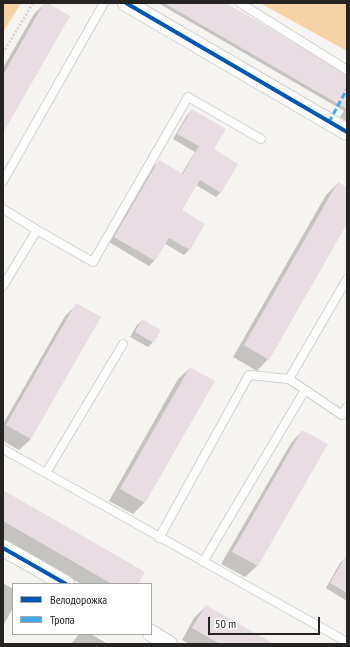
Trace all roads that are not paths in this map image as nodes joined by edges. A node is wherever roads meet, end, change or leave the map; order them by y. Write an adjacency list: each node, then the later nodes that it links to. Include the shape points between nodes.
1 (104, 3): 7 (lane)
2 (126, 3): 5 (street)
3 (240, 3): 4 (lane)
4 (347, 70)
5 (347, 132)
6 (261, 139): 9 (lane, via 188,97 93,262)
7 (3, 181)
8 (3, 209): 9 (lane)
9 (37, 230): 11 (lane)
10 (347, 279): 13 (lane)
11 (3, 286)
12 (123, 344): 17 (lane)
13 (289, 379): 14 (lane); 18 (lane, via 249,374)
14 (305, 390): 15 (lane, via 342,415); 20 (lane)
15 (347, 407)
16 (3, 450): 17 (lane)
17 (46, 473): 18 (lane)
18 (159, 538): 20 (lane)
19 (3, 548): 21 (street)
20 (202, 562): 23 (lane)
21 (64, 583)
22 (152, 638): 24 (street)
23 (347, 642)
24 (169, 644)

